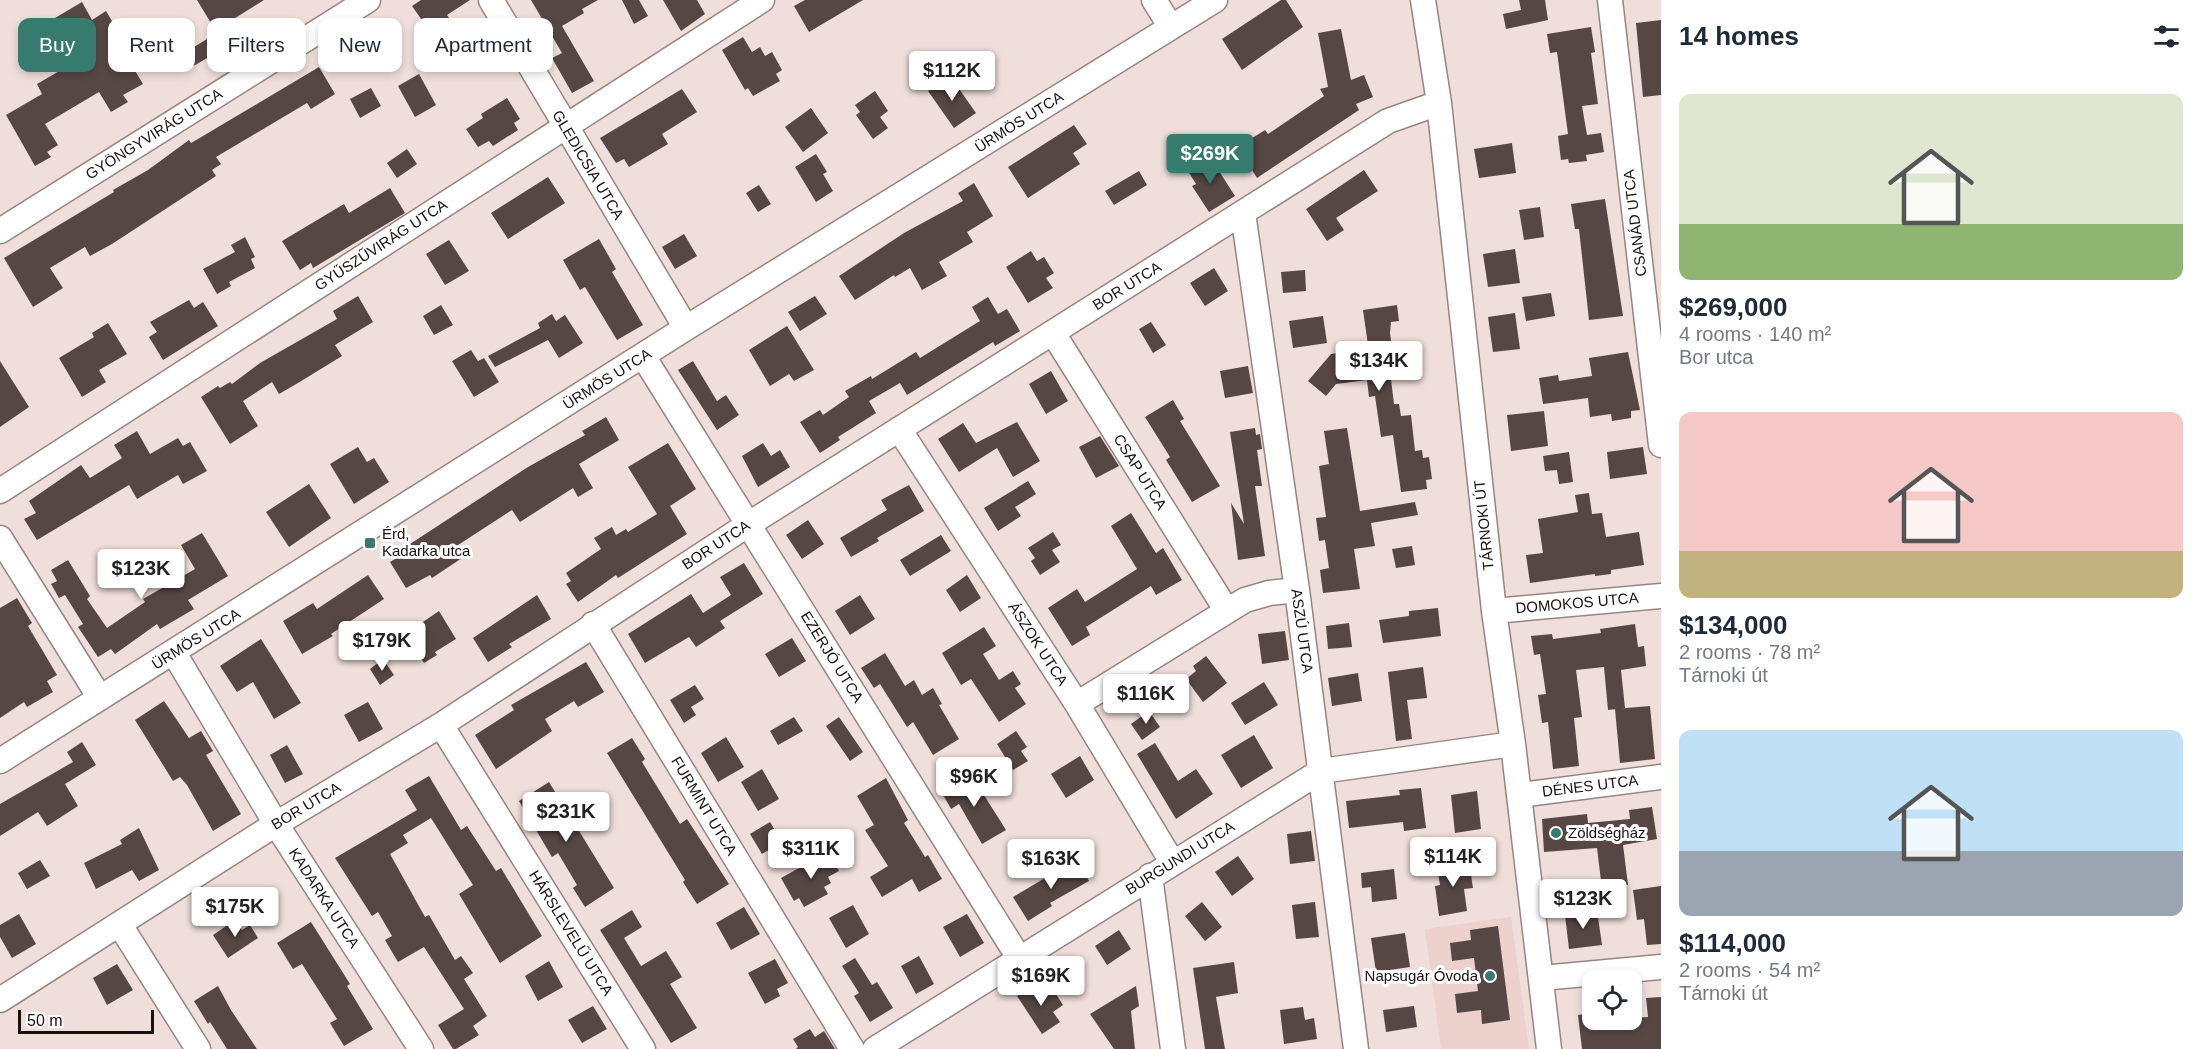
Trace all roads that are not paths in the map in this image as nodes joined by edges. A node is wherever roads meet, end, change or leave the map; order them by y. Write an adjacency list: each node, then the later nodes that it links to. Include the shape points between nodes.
1 (368, 0): 12 (street, GYÖNGYVIRÁG UTCA)
2 (491, 0): 10 (street, GLEDICSIA UTCA)
3 (762, 0): 10 (street, GYŰSZŰVIRÁG UTCA)
4 (1154, 0): 8 (street)
5 (1215, 0): 8 (street, ÜRMÖS UTCA)
6 (1423, 0): 9 (street, TÁRNOKI ÚT)
7 (1610, 0): 17 (street, CSANÁD UTCA)
8 (1171, 27): 13 (street, ÜRMÖS UTCA)
9 (1439, 103): 11 (street, BOR UTCA, via 1388,121); 24 (street, TÁRNOKI ÚT)
10 (565, 127): 13 (street, GLEDICSIA UTCA); 18 (street, GYŰSZŰVIRÁG UTCA)
11 (1243, 213): 14 (street, BOR UTCA); 21 (street, ASZÚ UTCA)
12 (0, 231)
13 (686, 328): 15 (street, ÜRMÖS UTCA)
14 (1053, 333): 16 (street, BOR UTCA); 23 (street, CSAP UTCA)
15 (643, 356): 19 (street, EZERJÓ UTCA); 26 (street, ÜRMÖS UTCA)
16 (899, 429): 19 (street, BOR UTCA); 28 (street, ÁSZOK UTCA)
17 (1661, 446)
18 (0, 491)
19 (749, 524): 25 (street, BOR UTCA); 39 (street, EZERJÓ UTCA)
20 (0, 538): 27 (street)
21 (1297, 590): 23 (street, via 1245,600); 32 (street, ASZÚ UTCA)
22 (1661, 596): 24 (street, DOMOKOS UTCA)
23 (1227, 611): 28 (street)
24 (1494, 611): 30 (street, TÁRNOKI ÚT)
25 (593, 624): 29 (street, BOR UTCA); 46 (street, FURMINT UTCA)
26 (174, 653): 27 (street, ÜRMÖS UTCA); 35 (street, KADARKA UTCA)
27 (100, 698): 31 (street, ÜRMÖS UTCA)
28 (1077, 704): 36 (street, ÁSZOK UTCA)
29 (441, 725): 35 (street, BOR UTCA); 45 (street, HÁRSLEVELŰ UTCA)
30 (1513, 744): 32 (street, BURGUNDI UTCA); 34 (street, TÁRNOKI ÚT)
31 (0, 761)
32 (1321, 771): 36 (street, BURGUNDI UTCA); 49 (street, ASZÚ UTCA)
33 (1661, 777): 34 (street, DÉNES UTCA)
34 (1520, 795): 41 (street, TÁRNOKI ÚT)
35 (276, 824): 38 (street, BOR UTCA); 44 (street, KADARKA UTCA)
36 (1173, 862): 37 (street, BURGUNDI UTCA)
37 (1150, 876): 39 (street, BURGUNDI UTCA); 48 (street)
38 (120, 926): 42 (street, BOR UTCA); 43 (street)
39 (1019, 958): 47 (street, BURGUNDI UTCA)
40 (1661, 967): 41 (street)
41 (1542, 978): 50 (street, TÁRNOKI ÚT)
42 (0, 1000)
43 (198, 1049)
44 (421, 1049)
45 (643, 1049)
46 (852, 1049)
47 (875, 1049)
48 (1173, 1049)
49 (1356, 1049)
50 (1550, 1049)

